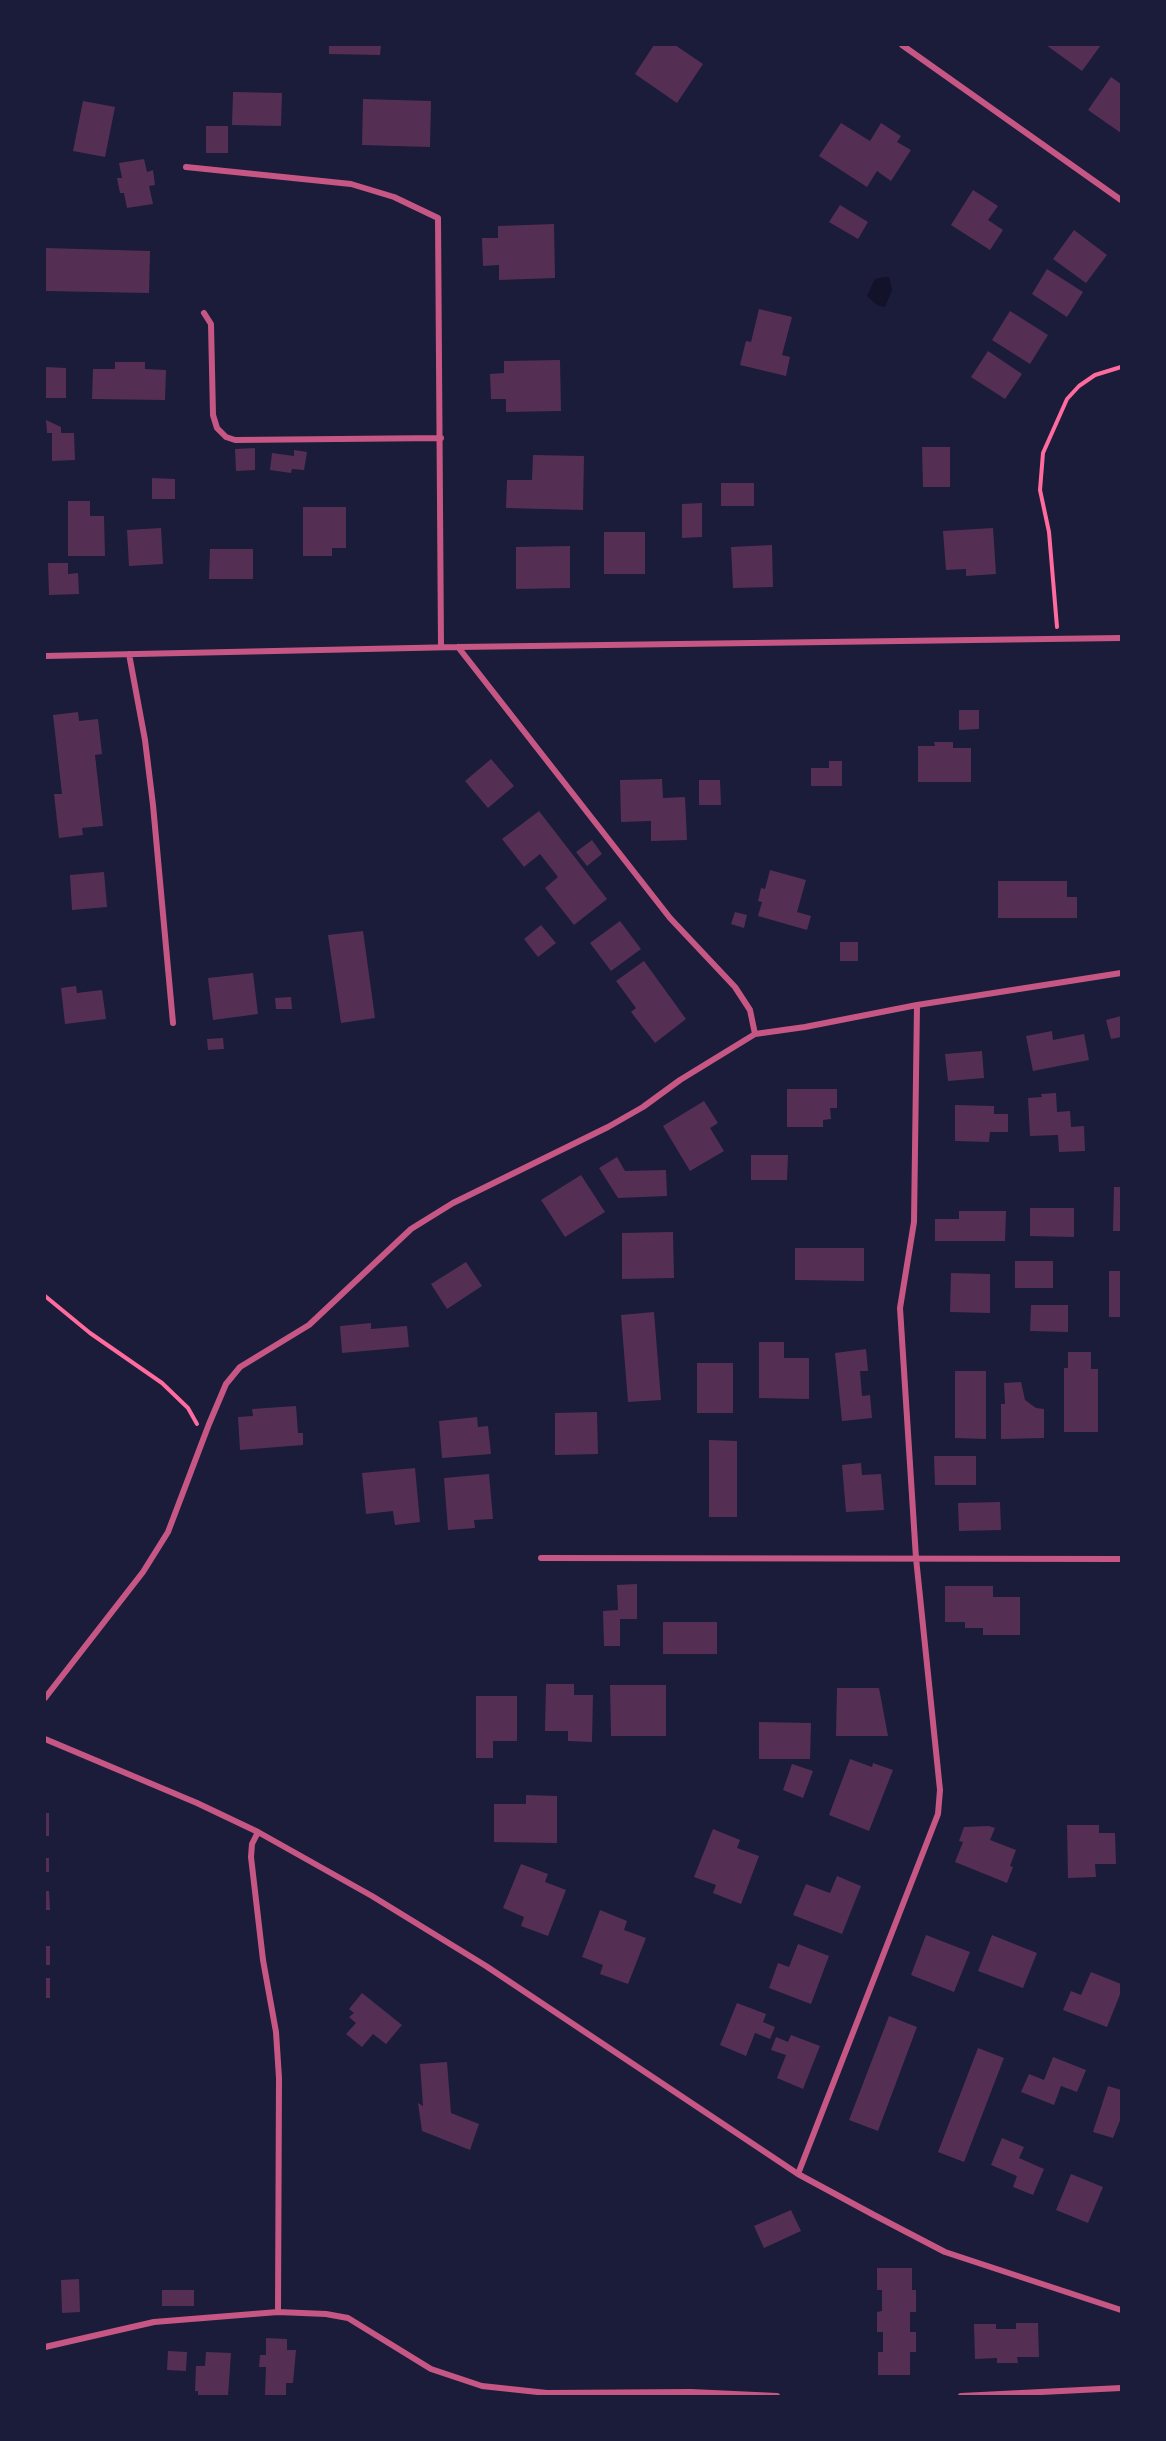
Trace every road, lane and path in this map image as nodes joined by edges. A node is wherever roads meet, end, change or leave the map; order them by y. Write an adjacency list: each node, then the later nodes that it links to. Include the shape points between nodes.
1 (902, 45): 3 (street)
2 (186, 167): 6 (street, via 351,184 438,218)
3 (1121, 200)
4 (204, 313): 6 (street, via 211,324 213,415 217,428 226,437)
5 (1121, 368): 8 (path, via 1095,375 1072,392 1043,453 1040,490 1049,532)
6 (441, 438): 9 (street)
7 (1121, 638): 8 (street)
8 (1058, 639): 10 (street)
9 (441, 647): 10 (street); 11 (street)
10 (458, 647): 16 (street, via 670,918 735,987 750,1010)
11 (129, 654): 12 (street); 15 (street, via 153,805)
12 (45, 656)
13 (1121, 973): 14 (street)
14 (917, 1005): 16 (street); 20 (street, via 914,1222 900,1308)
15 (173, 1023)
16 (755, 1034): 18 (street, via 626,1117 453,1203 411,1229 309,1325 240,1367 226,1384)
17 (45, 1296): 18 (path, via 162,1383 188,1408)
18 (203, 1438): 22 (street, via 168,1532 143,1572)
19 (541, 1558): 20 (street)
20 (916, 1558): 21 (street); 25 (street, via 940,1790 938,1815)
21 (1121, 1559)
22 (45, 1698)
23 (45, 1738): 24 (street)
24 (258, 1832): 25 (street, via 486,1966); 27 (street, via 251,1857 279,2078)
25 (798, 2174): 26 (street, via 945,2252)
26 (1121, 2310)
27 (278, 2312): 28 (street, via 154,2322); 30 (street, via 348,2318 431,2369 482,2386 547,2393 691,2391)
28 (45, 2347)
29 (1121, 2388): 32 (street)
30 (777, 2396)
31 (961, 2396): 32 (street)
32 (973, 2396)

